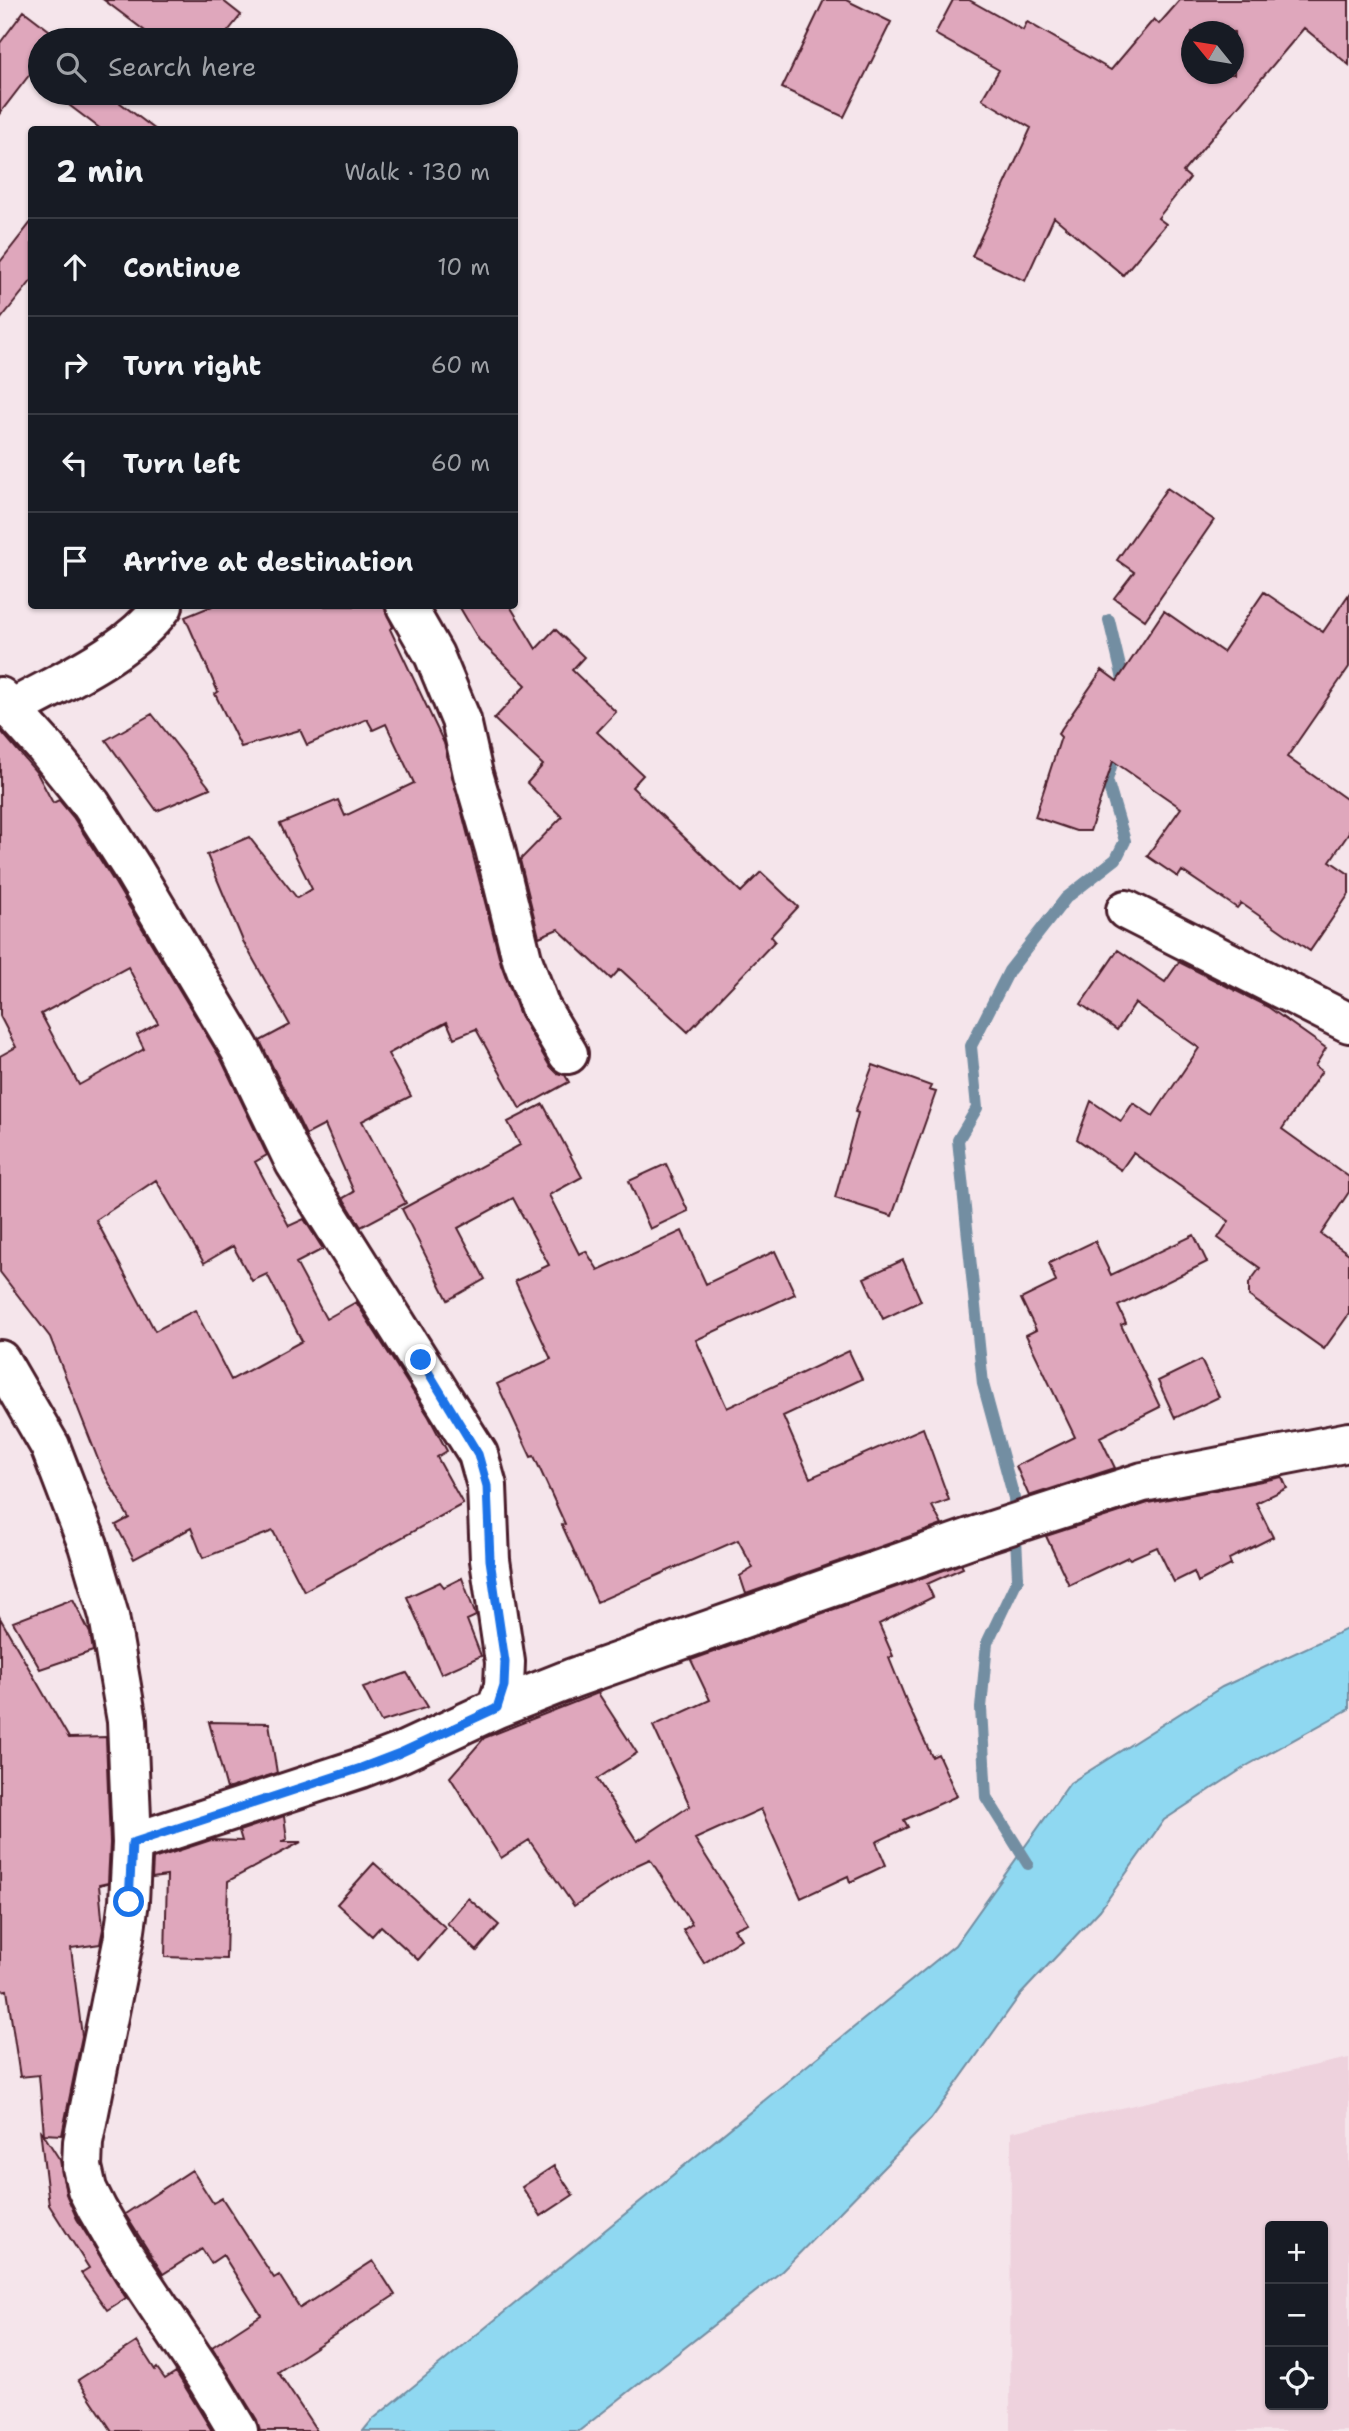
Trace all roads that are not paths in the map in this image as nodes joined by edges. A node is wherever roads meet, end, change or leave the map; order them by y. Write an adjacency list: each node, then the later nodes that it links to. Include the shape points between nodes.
1 (160, 609): 3 (street, via 136,635 110,653)
2 (408, 609): 6 (street, via 434,655 461,720 522,960 540,1007)
3 (6, 703): 9 (street, via 91,804 156,905 240,1049 295,1163 478,1454 487,1486 490,1560 505,1662)
4 (1126, 910): 5 (street)
5 (1349, 1023)
6 (568, 1055)
7 (0, 1360): 10 (street, via 50,1446 109,1616 127,1721)
8 (1349, 1441): 9 (street, via 1143,1482 954,1544)
9 (497, 1708): 10 (street, via 361,1768)
10 (132, 1843): 11 (street, via 124,1937 83,2142 82,2167 87,2189 111,2234)
11 (238, 2431)

